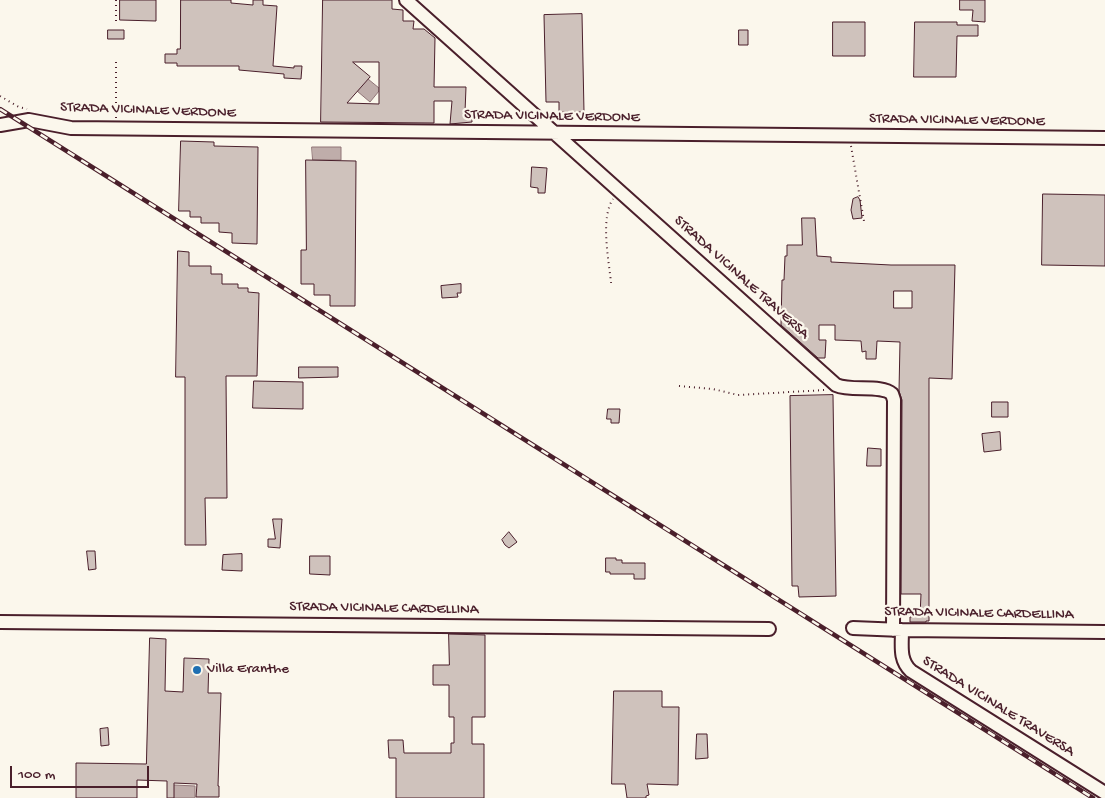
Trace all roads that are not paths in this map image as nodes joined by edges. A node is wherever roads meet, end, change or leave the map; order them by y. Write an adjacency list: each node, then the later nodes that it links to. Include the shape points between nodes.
1 (406, 0): 3 (street, STRADA VICINALE TRAVERSA)
2 (0, 125): 3 (street, STRADA VICINALE VERDONE, via 29,120 71,128)
3 (554, 133): 4 (street, STRADA VICINALE VERDONE); 8 (street, STRADA VICINALE TRAVERSA, via 836,384 846,388 884,390 892,394)
4 (1105, 138)
5 (0, 622): 7 (street, STRADA VICINALE CARDELLINA)
6 (853, 628): 8 (street, STRADA VICINALE CARDELLINA)
7 (768, 629)
8 (898, 630): 9 (street, STRADA VICINALE CARDELLINA); 10 (street, STRADA VICINALE TRAVERSA, via 902,658 911,671)
9 (1105, 632)
10 (1105, 793)

